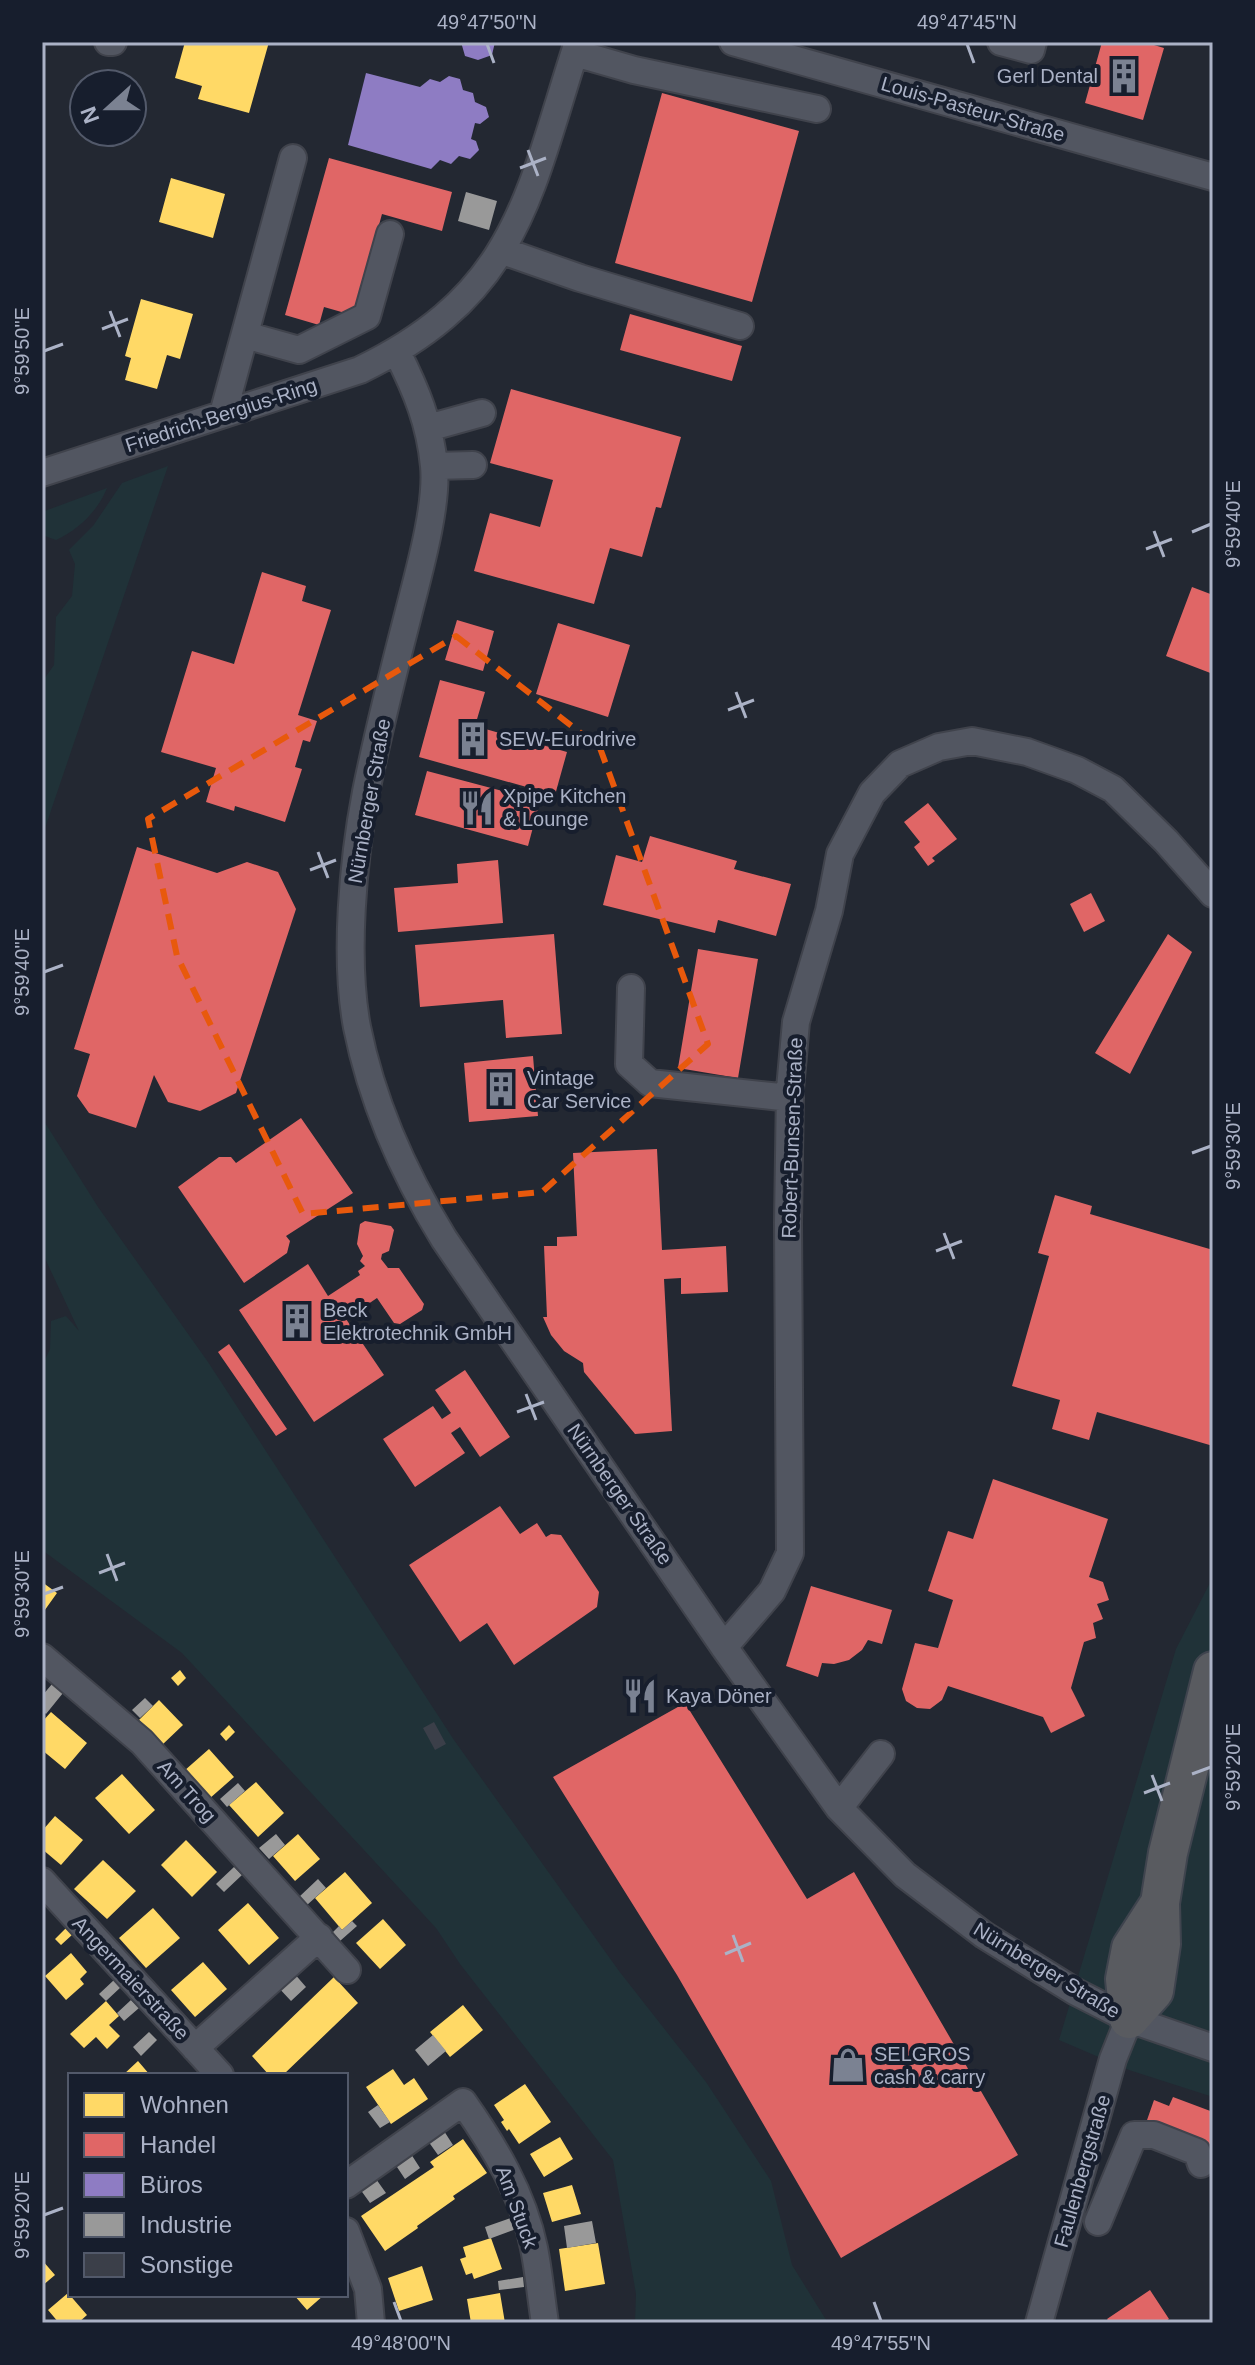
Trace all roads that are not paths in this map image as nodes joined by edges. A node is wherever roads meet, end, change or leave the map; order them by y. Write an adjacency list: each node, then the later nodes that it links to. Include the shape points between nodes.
1 (733, 42): 7 (street, Louis-Pasteur-Straße)
2 (1001, 42): 3 (street, via 1031,50)
3 (1033, 42)
4 (576, 48): 5 (street, via 634,70); 9 (street, via 532,191)
5 (817, 109)
6 (293, 158): 11 (street)
7 (1213, 177)
8 (390, 234): 11 (street, via 367,316 299,350)
9 (503, 251): 10 (street); 12 (street, via 468,297)
10 (740, 326)
11 (245, 335): 14 (street)
12 (397, 352): 14 (street, Friedrich-Bergius-Ring, via 360,370); 15 (street, Nürnberger Straße, via 421,398)
13 (482, 413): 15 (street)
14 (223, 414): 18 (street, Friedrich-Bergius-Ring)
15 (428, 428): 17 (street, Nürnberger Straße)
16 (473, 465): 17 (street)
17 (434, 466): 22 (street, Nürnberger Straße, via 420,568 363,812 352,911 357,1026 393,1141 420,1199)
18 (42, 473)
19 (1213, 894): 21 (street, Robert-Bunsen-Straße, via 1113,789 1077,770 1027,752 972,741 939,747 900,764 872,793 840,854 796,1022)
20 (631, 988): 21 (street, via 629,1064 650,1083)
21 (790, 1098): 22 (street, Robert-Bunsen-Straße, via 790,1553 772,1591)
22 (724, 1647): 26 (street, Nürnberger Straße)
23 (42, 1657): 28 (street, Am Trog, via 142,1742)
24 (1212, 1679): 30 (highway, via 1168,1853 1154,1991)
25 (881, 1754): 26 (street)
26 (839, 1808): 30 (street, Nürnberger Straße, via 905,1875 984,1935)
27 (42, 1881): 31 (street, Angermaierstraße)
28 (319, 1937): 29 (street, Am Trog); 31 (street)
29 (347, 1970)
30 (1129, 2019): 32 (street, Nürnberger Straße); 38 (street, Faulenbergstraße, via 1113,2059)
31 (195, 2048): 33 (street, Angermaierstraße)
32 (1213, 2048)
33 (218, 2073)
34 (1201, 2164): 36 (street, via 1197,2152 1154,2135 1134,2135)
35 (348, 2184): 40 (street, Am Stuck, via 463,2102 511,2181 533,2245)
36 (1098, 2222)
37 (348, 2236): 39 (street, via 368,2289)
38 (1042, 2322)
39 (371, 2323)
40 (545, 2323)

